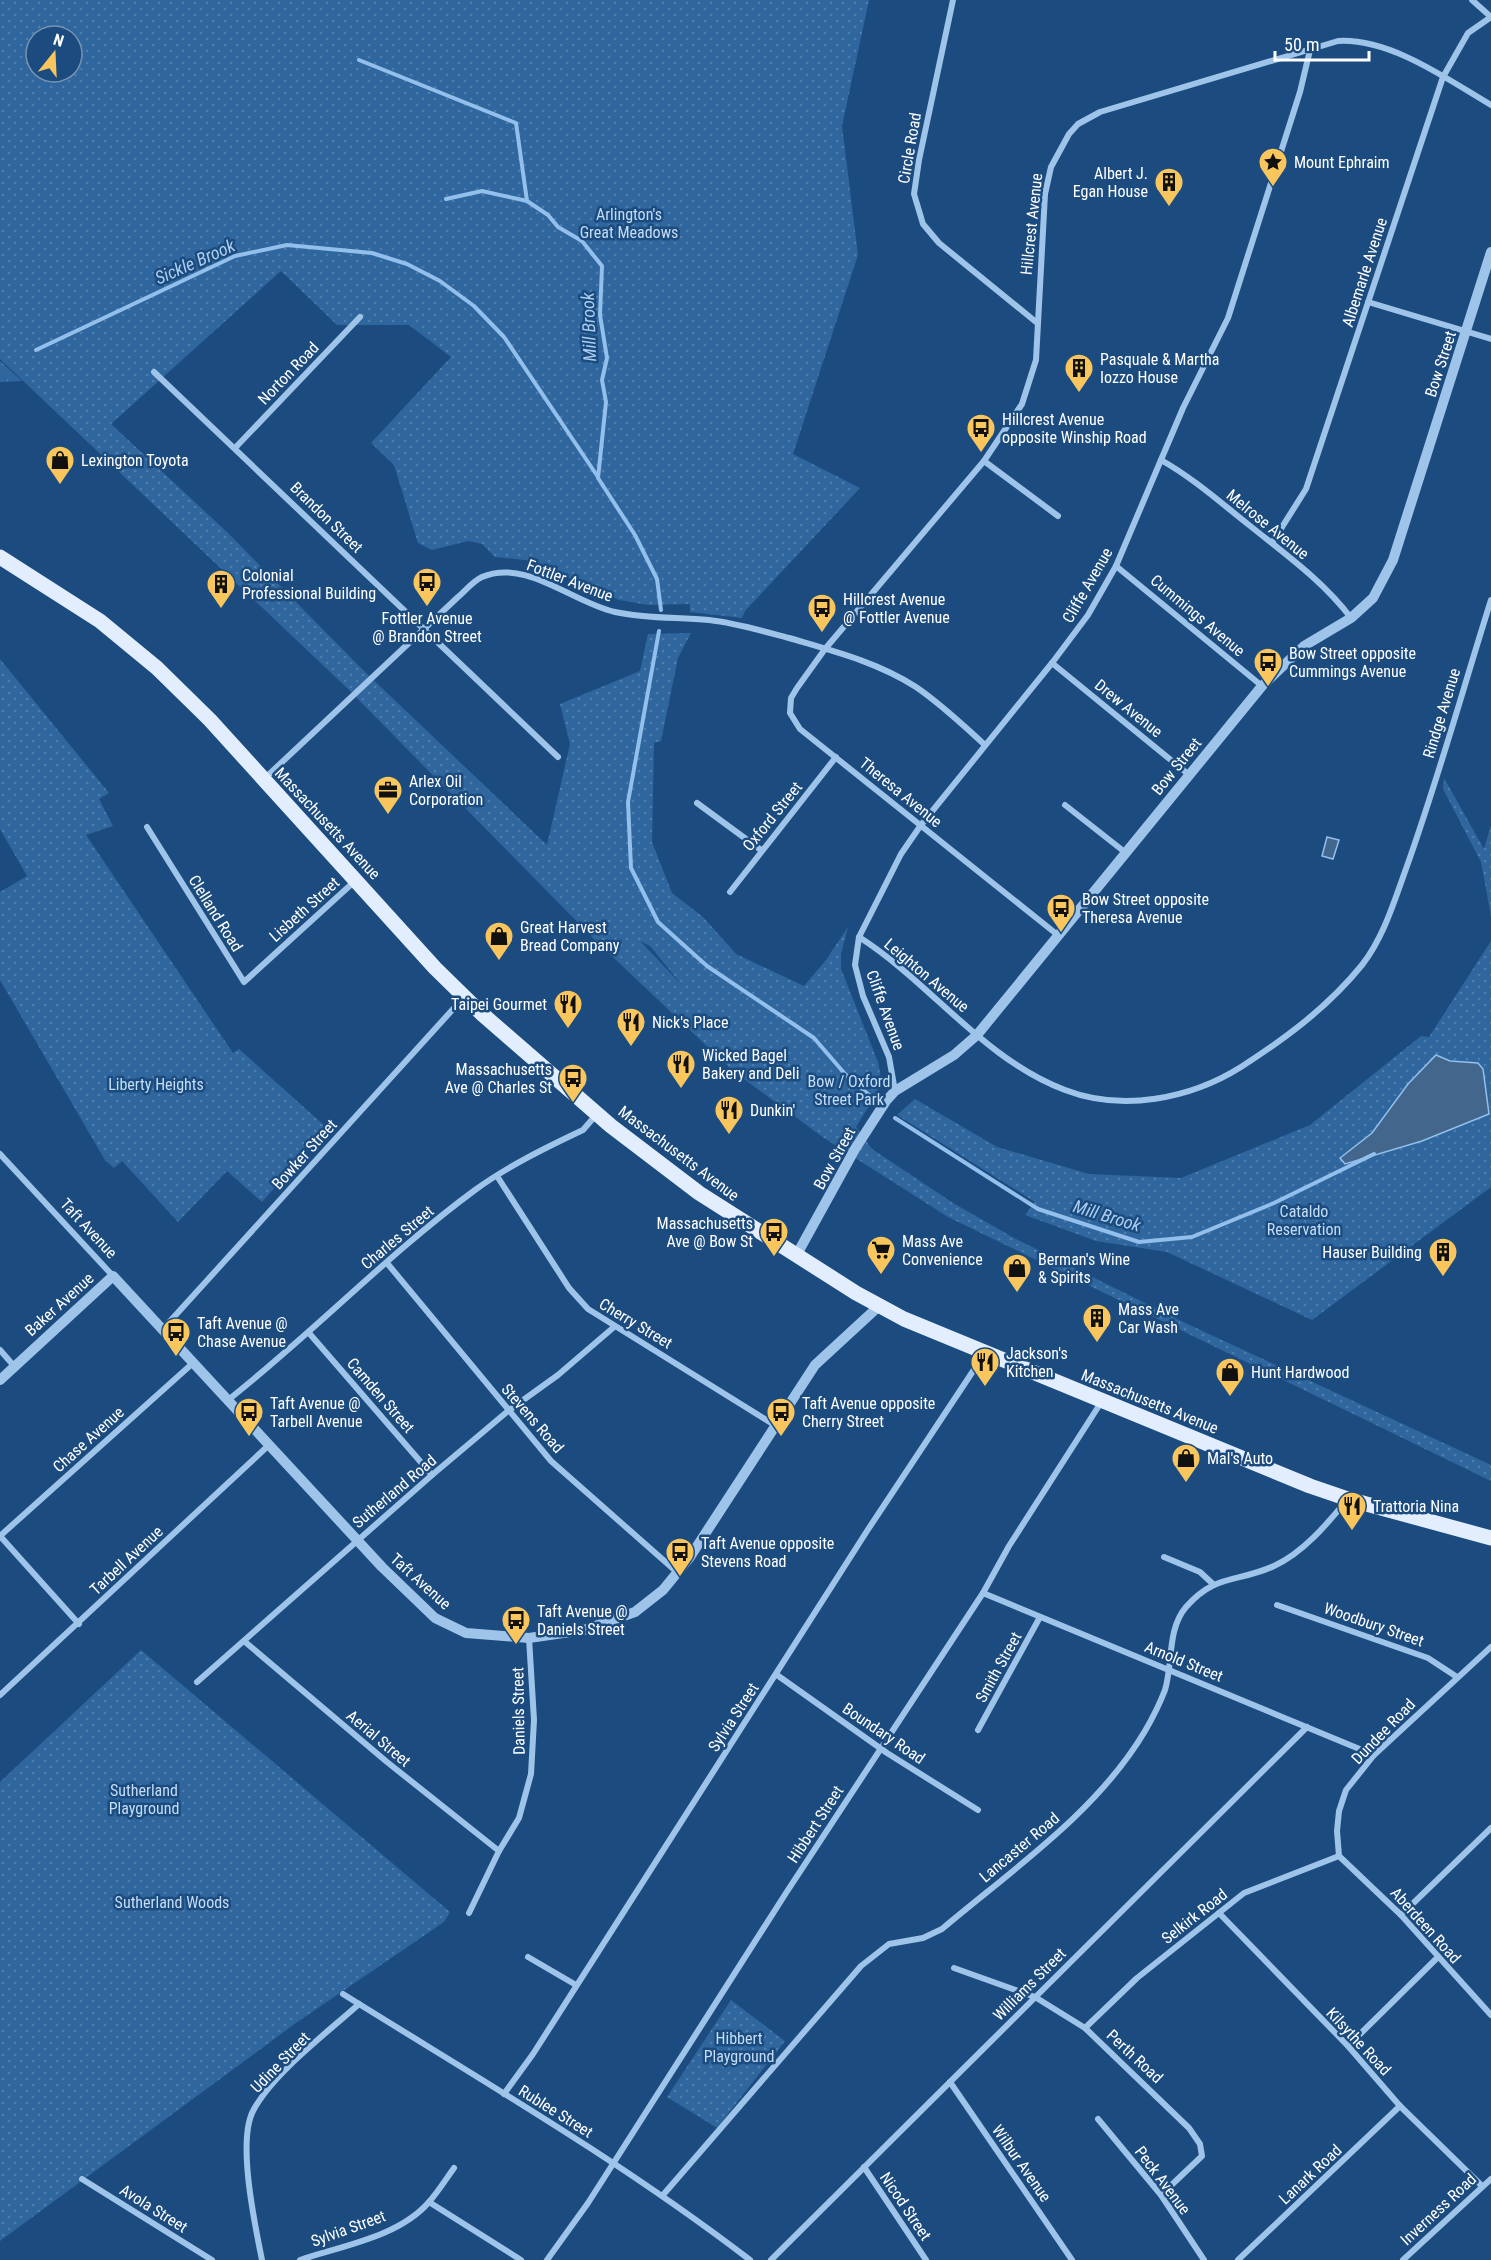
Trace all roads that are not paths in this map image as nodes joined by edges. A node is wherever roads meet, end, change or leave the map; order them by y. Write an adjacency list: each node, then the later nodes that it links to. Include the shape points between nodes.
1 (953, 0): 10 (street, Circle Road, via 919,160 915,204 929,234)
2 (1472, 0): 3 (street)
3 (1491, 17): 5 (street, Albemarle Avenue, via 1468,33)
4 (1310, 50): 5 (street, Hillcrest Avenue, via 1338,41 1374,44); 10 (street, Hillcrest Avenue, via 1110,108 1089,117 1069,134 1055,155 1045,194); 15 (street, Cliffe Avenue, via 1228,318)
5 (1443, 76): 6 (street, Hillcrest Avenue); 8 (street, Albemarle Avenue)
6 (1491, 105)
7 (1491, 252): 11 (street, Bow Street)
8 (1368, 302): 11 (street); 18 (street, Albemarle Avenue, via 1306,489)
9 (360, 317): 14 (street, Norton Road)
10 (1036, 322): 16 (street, Hillcrest Avenue, via 1029,389 1014,419)
11 (1466, 332): 12 (street); 22 (street, Bow Street, via 1393,560 1373,598)
12 (1491, 339)
13 (154, 372): 14 (street, Brandon Street)
14 (235, 448): 23 (street, Brandon Street)
15 (1161, 460): 18 (street, Melrose Avenue); 20 (street, Cliffe Avenue)
16 (984, 461): 17 (street); 24 (street, Hillcrest Avenue)
17 (1058, 516)
18 (1272, 543): 22 (street, Melrose Avenue, via 1335,596)
19 (0, 558): 31 (main road, Massachusetts Avenue, via 100,621 137,652 210,720)
20 (1116, 566): 25 (street, Cliffe Avenue, via 1088,615); 26 (street, Cummings Avenue)
21 (1491, 600): 44 (street, Rindge Avenue, via 1386,923 1364,963 1329,1002 1282,1040 1225,1077 1171,1097 1119,1102 1067,1091 1023,1071)
22 (1351, 618): 26 (street, Bow Street, via 1304,646)
23 (424, 630): 24 (street, Fottler Avenue, via 480,578 510,572 611,611 644,618 726,623); 28 (street, Brandon Street); 31 (street, Fottler Avenue)
24 (825, 649): 27 (street, Fottler Avenue, via 881,668 915,687); 29 (street, Theresa Avenue, via 796,688 790,713 800,729)
25 (1052, 663): 27 (street, Cliffe Avenue); 30 (street, Drew Avenue)
26 (1262, 686): 30 (street, Bow Street)
27 (985, 745): 34 (street, Cliffe Avenue)
28 (558, 757)
29 (836, 757): 34 (street, Theresa Avenue); 36 (street, Oxford Street)
30 (1188, 774): 37 (street, Bow Street)
31 (263, 779): 38 (main road, Massachusetts Avenue)
32 (697, 803): 36 (street)
33 (1065, 805): 37 (street)
34 (921, 825): 40 (street, Theresa Avenue); 41 (street, Cliffe Avenue, via 901,854)
35 (147, 827): 42 (street, Clelland Road, via 244,982)
36 (761, 850): 39 (street, Oxford Street)
37 (1126, 853): 40 (street, Bow Street)
38 (356, 880): 42 (street, Lisbeth Street); 43 (main road, Massachusetts Avenue)
39 (730, 892)
40 (1059, 936): 44 (street, Bow Street)
41 (859, 937): 44 (street, Leighton Avenue, via 889,956); 45 (street, Cliffe Avenue, via 855,965 863,996 889,1057)
42 (270, 958)
43 (464, 996): 46 (main road, Massachusetts Avenue, via 527,1056); 54 (street, Bowker Street)
44 (976, 1035): 45 (street, Bow Street, via 954,1055)
45 (895, 1091): 49 (street, Bow Street, via 870,1125)
46 (597, 1114): 48 (street, Charles Street, via 583,1130); 49 (main road, Massachusetts Avenue, via 699,1193)
47 (0, 1154): 51 (street, Taft Avenue)
48 (497, 1176): 50 (street, Charles Street); 53 (street, Cherry Street, via 574,1294)
49 (796, 1256): 52 (main road, Massachusetts Avenue)
50 (387, 1263): 55 (street, Charles Street); 63 (street, Stevens Road)
51 (113, 1276): 54 (street, Taft Avenue); 59 (street, Baker Avenue)
52 (879, 1306): 57 (main road, Massachusetts Avenue); 64 (street, Taft Avenue, via 815,1365)
53 (614, 1327): 63 (street, Sutherland Road); 64 (street, Cherry Street)
54 (163, 1329): 58 (street, Taft Avenue)
55 (309, 1332): 61 (street, Charles Street); 66 (street, Camden Street)
56 (0, 1350): 59 (street)
57 (985, 1353): 62 (main road, Massachusetts Avenue); 82 (street, Sylvia Street)
58 (194, 1362): 61 (street, Taft Avenue); 68 (street, Chase Avenue)
59 (15, 1366): 60 (street, Baker Avenue)
60 (0, 1380)
61 (228, 1400): 65 (street, Taft Avenue)
62 (1102, 1401): 67 (main road, Massachusetts Avenue); 74 (street, Hibbert Street)
63 (508, 1411): 66 (street, Sutherland Road); 72 (street, Stevens Road, via 551,1461)
64 (776, 1426): 72 (street, Taft Avenue)
65 (269, 1445): 70 (street, Taft Avenue); 77 (street, Tarbell Avenue)
66 (432, 1475): 70 (street, Sutherland Road)
67 (1348, 1499): 69 (main road, Massachusetts Avenue); 73 (street, Lancaster Road, via 1283,1562)
68 (0, 1536): 77 (street)
69 (1491, 1538)
70 (357, 1540): 78 (street, Taft Avenue, via 435,1617 466,1633); 79 (street, Sutherland Road)
71 (1164, 1557): 73 (street, via 1200,1572)
72 (678, 1573): 78 (street, Taft Avenue, via 635,1612 584,1630)
73 (1213, 1584): 81 (street, Lancaster Road, via 1202,1590 1178,1619)
74 (983, 1593): 76 (street, Arnold Street); 88 (street, Hibbert Street)
75 (1277, 1605): 83 (street, Woodbury Street, via 1428,1658)
76 (1041, 1617): 81 (street, Arnold Street); 87 (street, Smith Street)
77 (79, 1624): 85 (street, Tarbell Avenue)
78 (529, 1638): 92 (street, Daniels Street, via 534,1720 531,1774 519,1818)
79 (244, 1641): 84 (street, Sutherland Road); 92 (street, Aerial Street)
80 (1491, 1647): 83 (street, Dundee Road)
81 (1168, 1670): 86 (street, Arnold Street); 117 (street, Lancaster Road, via 1165,1690 1146,1730 1119,1769 1074,1818 942,1929 923,1938 889,1944 861,1966)
82 (777, 1675): 88 (street, Boundary Road); 100 (street, Sylvia Street)
83 (1457, 1677): 89 (street, Dundee Road)
84 (197, 1682)
85 (0, 1695)
86 (1306, 1727): 89 (street, Arnold Street); 102 (street, Williams Street)
87 (978, 1730)
88 (880, 1748): 90 (street, Boundary Road); 111 (street, Hibbert Street)
89 (1374, 1755): 93 (street, Dundee Road, via 1346,1790 1339,1811)
90 (978, 1810)
91 (1491, 1828): 96 (street)
92 (499, 1851): 94 (street, Daniels Street)
93 (1339, 1856): 95 (street, Selkirk Road, via 1244,1893); 96 (street, Aberdeen Road)
94 (469, 1913)
95 (1219, 1913): 105 (street, Selkirk Road, via 1137,1978); 106 (street, Kilsythe Road)
96 (1401, 1915): 98 (street, Aberdeen Road)
97 (528, 1957): 100 (street)
98 (1437, 1958): 104 (street, Aberdeen Road); 106 (street)
99 (954, 1968): 102 (street)
100 (576, 1984): 108 (street, Sylvia Street)
101 (343, 1994): 103 (street, Rublee Street)
102 (1035, 1997): 105 (street, Perth Road); 107 (street, Williams Street)
103 (359, 2004): 108 (street, Rublee Street); 121 (street, Udine Street, via 266,2091 252,2112 248,2127 249,2181)
104 (1491, 2015)
105 (1085, 2028): 118 (street, Perth Road, via 1189,2128 1201,2150 1202,2156)
106 (1348, 2046): 109 (street, Kilsythe Road)
107 (950, 2082): 112 (street, Williams Street); 128 (street, Wilbur Avenue)
108 (504, 2094): 111 (street, Rublee Street)
109 (1400, 2106): 116 (street, Kilsythe Road); 130 (street, Lanark Road)
110 (1098, 2119): 118 (street, Peck Avenue)
111 (614, 2162): 117 (street, Rublee Street); 124 (street, Hibbert Street)
112 (864, 2167): 126 (street, Williams Street); 127 (street, Nicod Street)
113 (454, 2168): 119 (street, Sylvia Street)
114 (82, 2179): 120 (street, Avola Street)
115 (1491, 2179): 116 (street, Inverness Road)
116 (1482, 2186): 131 (street, Inverness Road)
117 (663, 2195): 125 (street, Rublee Street)
118 (1161, 2195): 129 (street, Peck Avenue)
119 (429, 2202): 122 (street, Sylvia Street, via 405,2221 377,2235); 123 (street)
120 (212, 2260)
121 (262, 2260)
122 (300, 2260)
123 (521, 2260)
124 (548, 2260)
125 (750, 2260)
126 (771, 2260)
127 (926, 2260)
128 (1072, 2260)
129 (1204, 2260)
130 (1238, 2260)
131 (1403, 2260)

